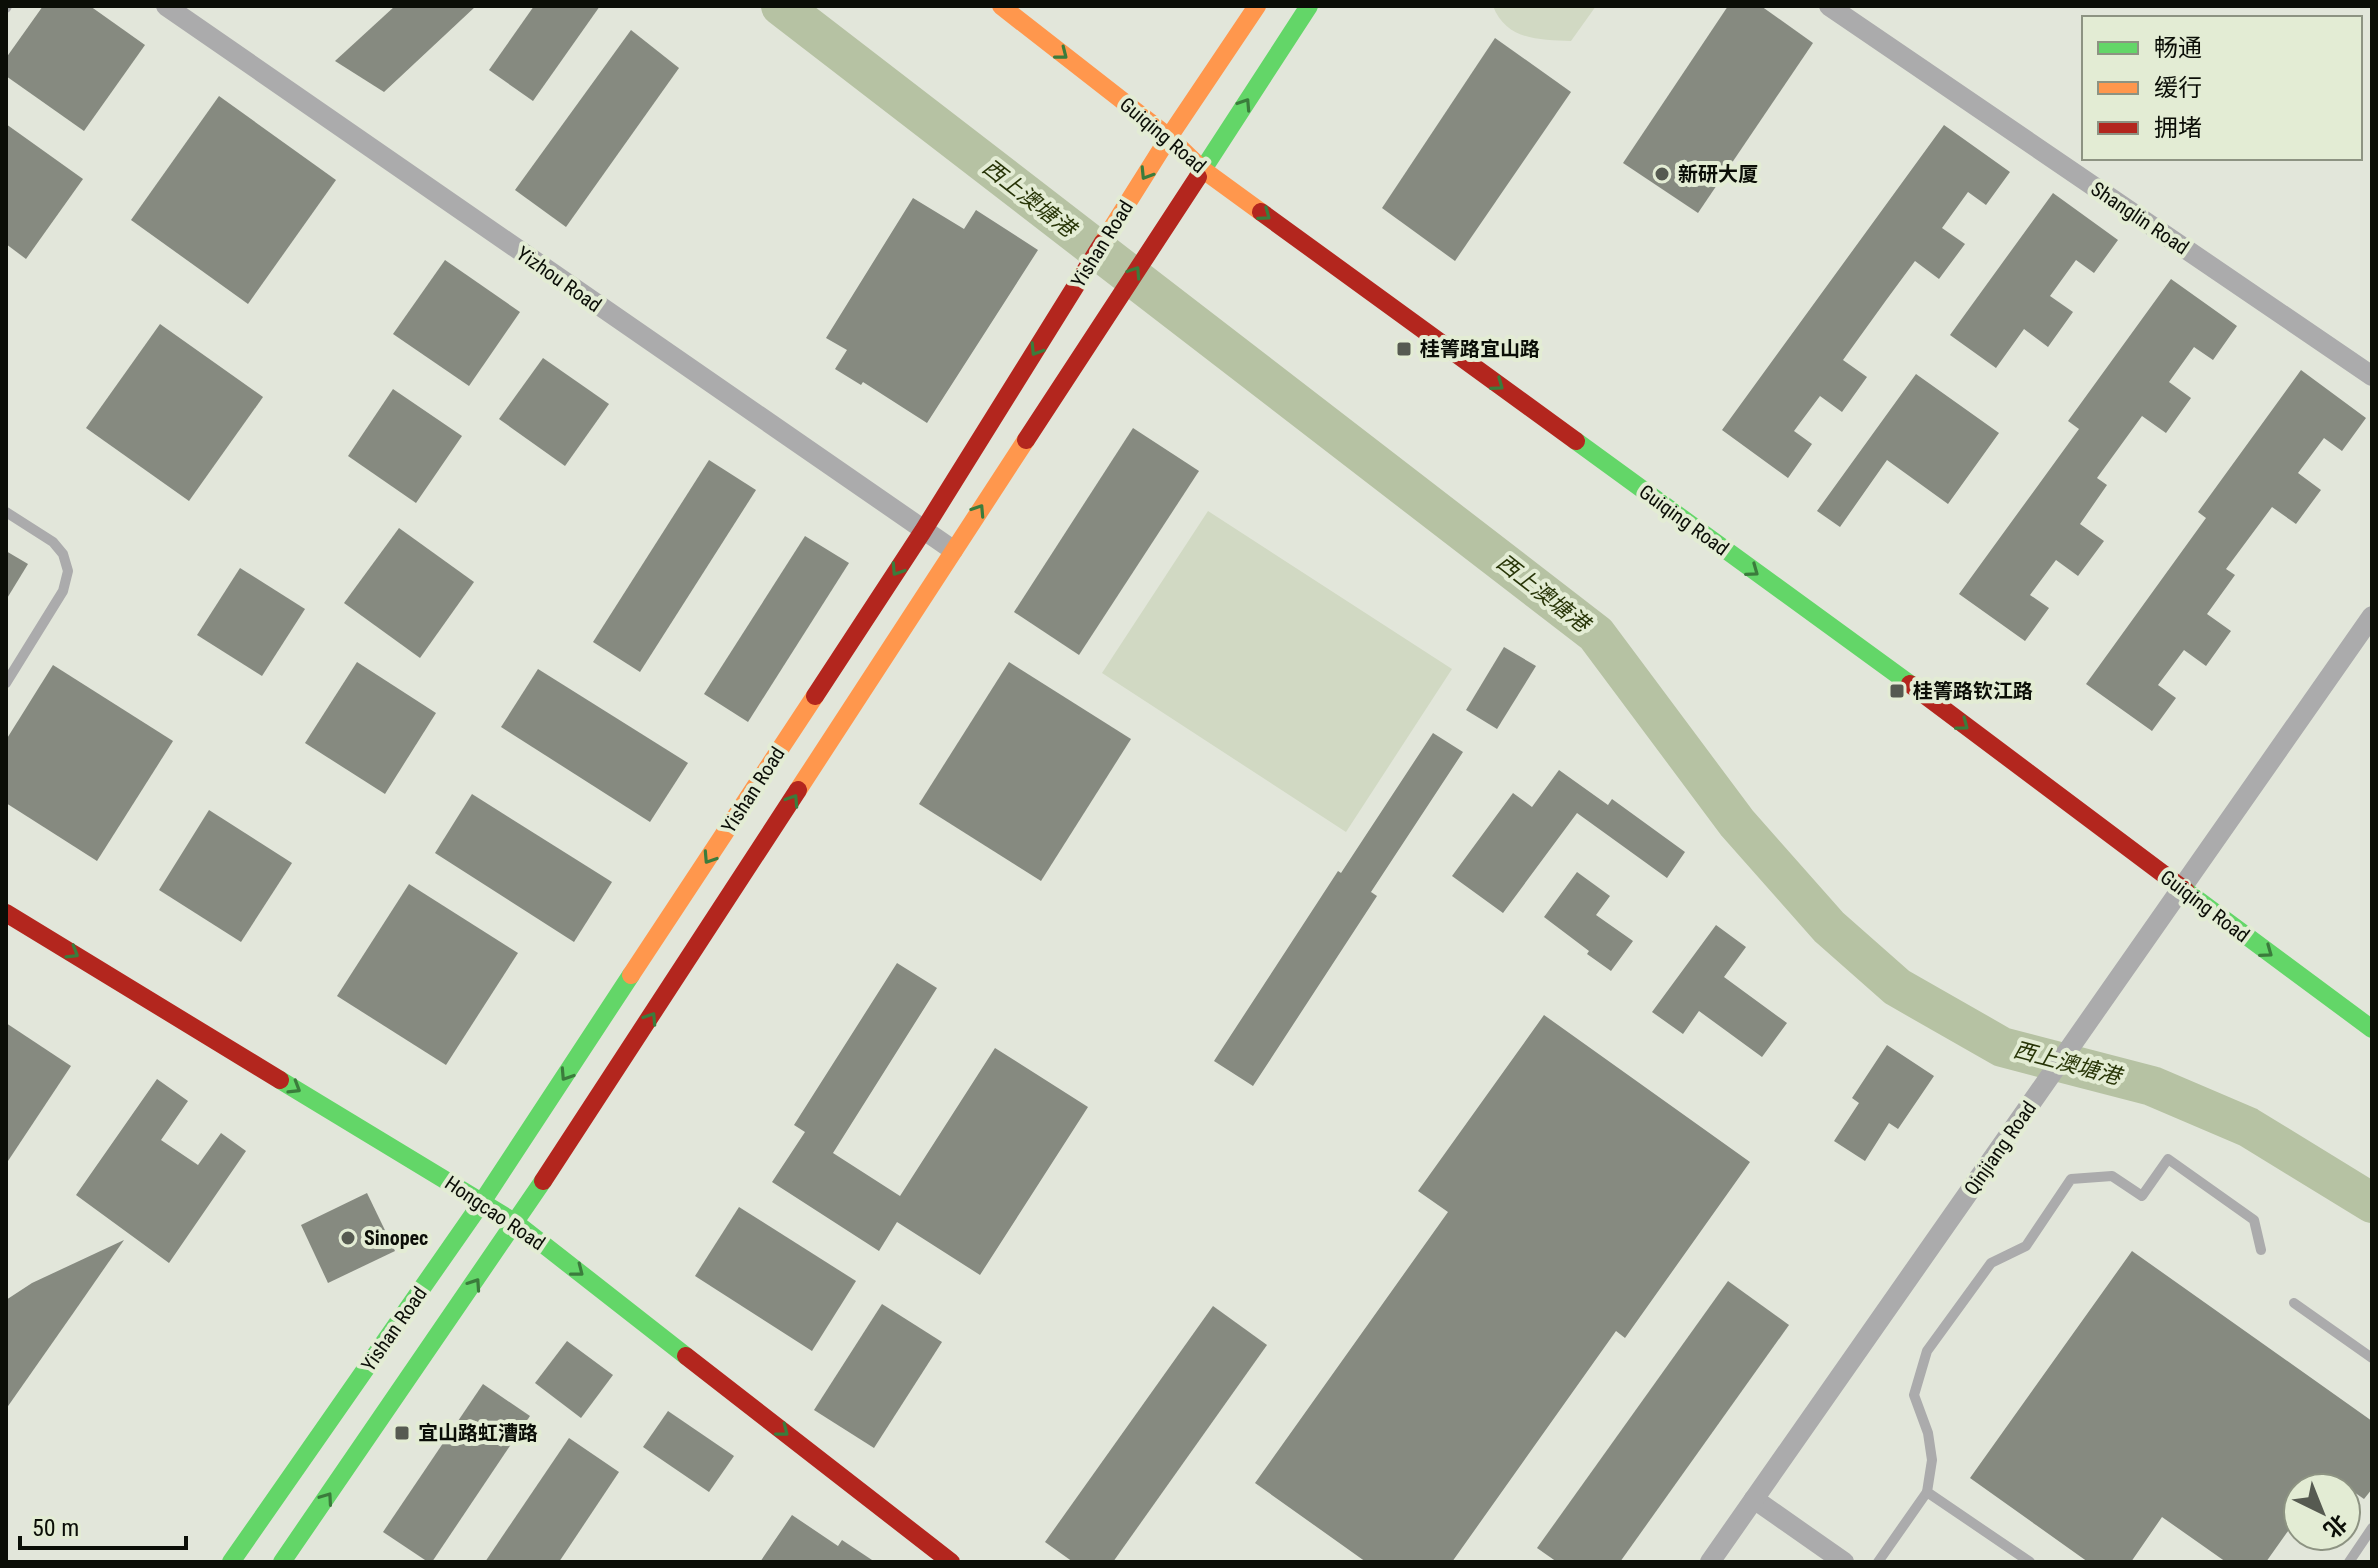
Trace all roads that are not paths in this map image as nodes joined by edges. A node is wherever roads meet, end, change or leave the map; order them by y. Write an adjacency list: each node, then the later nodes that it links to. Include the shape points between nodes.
1 (166, 6): 10 (street, Yizhou Road)
2 (1001, 6): 6 (main road, Guiqing Road, one-way to 6)
3 (1257, 6): 6 (main road, Yishan Road)
4 (1309, 6): 7 (main road, Yishan Road, one-way to 4)
5 (1829, 6): 8 (street, Shanglin Road)
6 (1169, 137): 7 (main road, Guiqing Road); 10 (main road, Yishan Road, one-way to 10)
7 (1202, 169): 11 (main road, Yishan Road, one-way to 7); 14 (main road, Guiqing Road, one-way to 14)
8 (2372, 376)
9 (6, 512): 13 (lane, via 53,542 68,571 63,591)
10 (923, 531): 11 (street, Yizhou Road); 17 (main road, Yishan Road, one-way to 17)
11 (953, 550): 18 (main road, Yishan Road, one-way to 11)
12 (2372, 616): 14 (street, Qinjiang Road)
13 (6, 683)
14 (2182, 889): 16 (main road, Guiqing Road, one-way to 16); 23 (street, Qinjiang Road)
15 (6, 913): 17 (main road, Hongcao Road, one-way to 17)
16 (2372, 1029)
17 (482, 1202): 18 (main road, Hongcao Road); 25 (main road, Yishan Road)
18 (516, 1223): 26 (main road, Yishan Road, one-way to 18); 27 (main road, Hongcao Road, one-way to 27)
19 (2261, 1250): 22 (lane, via 2254,1220 2168,1159 2142,1196 2112,1176 2071,1179 2026,1246 1991,1263 1927,1351 1914,1395 1932,1460)
20 (2294, 1303): 21 (lane)
21 (2372, 1358)
22 (1927, 1492): 30 (lane); 31 (lane)
23 (1754, 1499): 28 (street, Qinjiang Road); 29 (street)
24 (2372, 1528): 32 (lane)
25 (231, 1562)
26 (282, 1562)
27 (951, 1562)
28 (1710, 1562)
29 (1844, 1562)
30 (1878, 1562)
31 (2030, 1562)
32 (2349, 1562)

